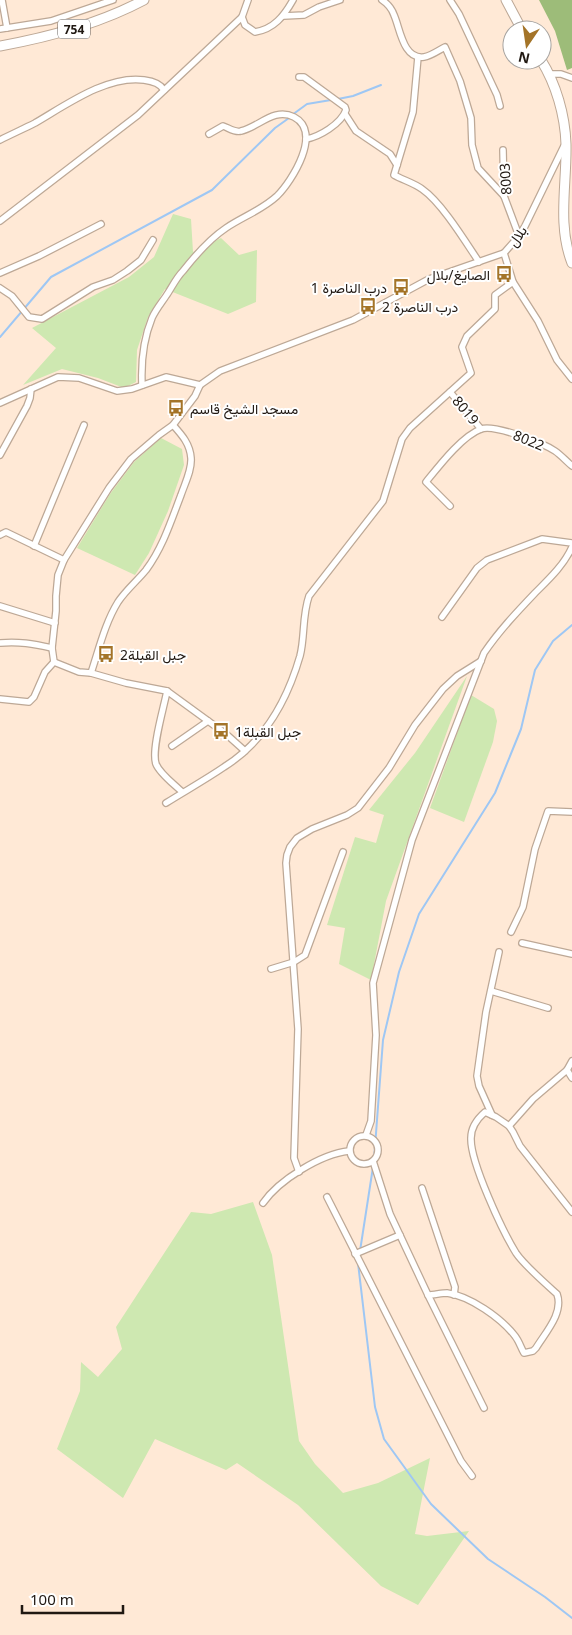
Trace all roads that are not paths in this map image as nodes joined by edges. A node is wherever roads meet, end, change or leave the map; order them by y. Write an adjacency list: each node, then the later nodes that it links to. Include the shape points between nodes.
1 (2, 0): 13 (street)
2 (112, 0): 13 (street, via 51,21)
3 (144, 0): 15 (main road, 754, via 92,23)
4 (248, 0): 11 (street)
5 (293, 0): 10 (street)
6 (340, 0): 10 (street, via 304,15)
7 (382, 0): 16 (street, via 394,15 409,51)
8 (450, 0): 22 (street)
9 (506, 0): 12 (main road)
10 (284, 16): 11 (street, via 262,31 255,32 245,25)
11 (242, 17): 21 (street)
12 (517, 20)
13 (7, 28): 14 (street)
14 (0, 29)
15 (0, 46)
16 (418, 57): 29 (street, via 414,112); 30 (street, via 445,47 471,118 472,145 478,168)
17 (547, 70): 18 (main road)
18 (550, 74): 20 (street); 27 (main road)
19 (299, 77): 23 (street, via 304,77 345,107)
20 (572, 78)
21 (164, 90): 26 (street, via 152,81 125,80 109,84); 31 (street, via 138,115)
22 (500, 106)
23 (345, 114): 25 (street, via 321,135); 29 (street, via 356,130 390,154)
24 (209, 134): 25 (street, via 223,126 241,131 280,115 294,117 300,122)
25 (306, 139): 42 (street, via 300,160 277,195 225,229 181,272 152,318 141,362)
26 (0, 140)
27 (566, 143): 33 (street, بلال); 37 (main road, via 564,207)
28 (503, 150): 30 (street, 8003)
29 (397, 165): 36 (street, via 394,175 422,189 433,200)
30 (504, 196): 33 (street, 8003)
31 (0, 220)
32 (101, 224): 38 (street)
33 (519, 236): 35 (street, بلال)
34 (153, 240): 40 (street, via 141,260 127,271 93,287 42,319 28,317 12,296)
35 (504, 253): 36 (street); 39 (street, بلال)
36 (479, 262): 43 (street, via 429,279 353,320 220,371)
37 (572, 262)
38 (0, 273)
39 (513, 282): 41 (street, بلال, via 538,321 557,360); 45 (street, via 495,295 495,309 467,336 462,347 471,373)
40 (0, 288)
41 (572, 379)
42 (142, 385): 43 (street, via 166,377); 44 (street, via 132,390 117,391 68,376)
43 (200, 385): 48 (street)
44 (31, 389): 46 (street); 50 (street, via 27,406)
45 (450, 392): 49 (street, 8019); 70 (street, via 402,439 383,501 309,596 300,654 290,687 276,715)
46 (0, 403)
47 (84, 425): 55 (street)
48 (173, 425): 57 (street, via 131,459); 65 (street, via 190,450 189,473 161,546 111,614)
49 (481, 428): 51 (street, 8022, via 506,431 542,444); 52 (street, via 452,451 426,482)
50 (0, 455)
51 (572, 466)
52 (450, 506)
53 (0, 535): 55 (street, via 6,532)
54 (572, 543): 59 (street, via 542,539 487,560 477,568)
55 (34, 546): 57 (street)
56 (572, 547): 63 (street, via 559,568 499,631)
57 (64, 560): 60 (street, via 58,575)
58 (0, 606): 60 (street)
59 (442, 617)
60 (55, 623): 62 (street)
61 (0, 643): 62 (street)
62 (52, 648): 64 (street)
63 (481, 661): 79 (street, via 442,689 358,808 312,829 297,838 290,847 286,863); 88 (street, via 412,840 373,983 376,1034 371,1121)
64 (54, 662): 65 (street); 67 (street, via 45,672 32,700)
65 (91, 673): 66 (street)
66 (167, 691): 68 (street); 71 (street, via 156,763)
67 (0, 699)
68 (208, 721): 69 (street); 70 (street)
69 (172, 746)
70 (245, 751): 71 (street, via 226,767)
71 (182, 792): 72 (street)
72 (166, 803)
73 (572, 812): 75 (street, via 548,811 535,849 523,907)
74 (344, 852): 79 (street, via 304,955)
75 (511, 932)
76 (522, 943): 78 (street)
77 (499, 952): 81 (street)
78 (572, 954)
79 (294, 962): 80 (street); 91 (street, via 298,1029 294,1158)
80 (271, 968)
81 (491, 991): 82 (street); 86 (street, via 477,1076)
82 (548, 1008)
83 (572, 1061): 84 (street)
84 (567, 1070): 85 (street); 87 (street, via 533,1099)
85 (572, 1078)
86 (492, 1115): 87 (street); 99 (street, via 485,1112 473,1127 473,1152 486,1190 517,1254 557,1294 557,1314 536,1348 524,1353 516,1337 491,1314)
87 (509, 1126): 95 (street, via 520,1146)
88 (366, 1136): 89 (street, via 352,1141); 90 (street, via 378,1146)
89 (349, 1151): 90 (street, via 360,1164); 91 (street, via 323,1158)
90 (373, 1161): 96 (street)
91 (300, 1172): 94 (street)
92 (422, 1188): 99 (street, via 455,1287)
93 (327, 1197): 97 (street)
94 (263, 1203)
95 (572, 1212)
96 (400, 1235): 97 (street); 98 (street)
97 (356, 1254): 101 (street, via 461,1461)
98 (428, 1295): 99 (street); 100 (street)
99 (454, 1295)
100 (484, 1408)
101 (472, 1476)

